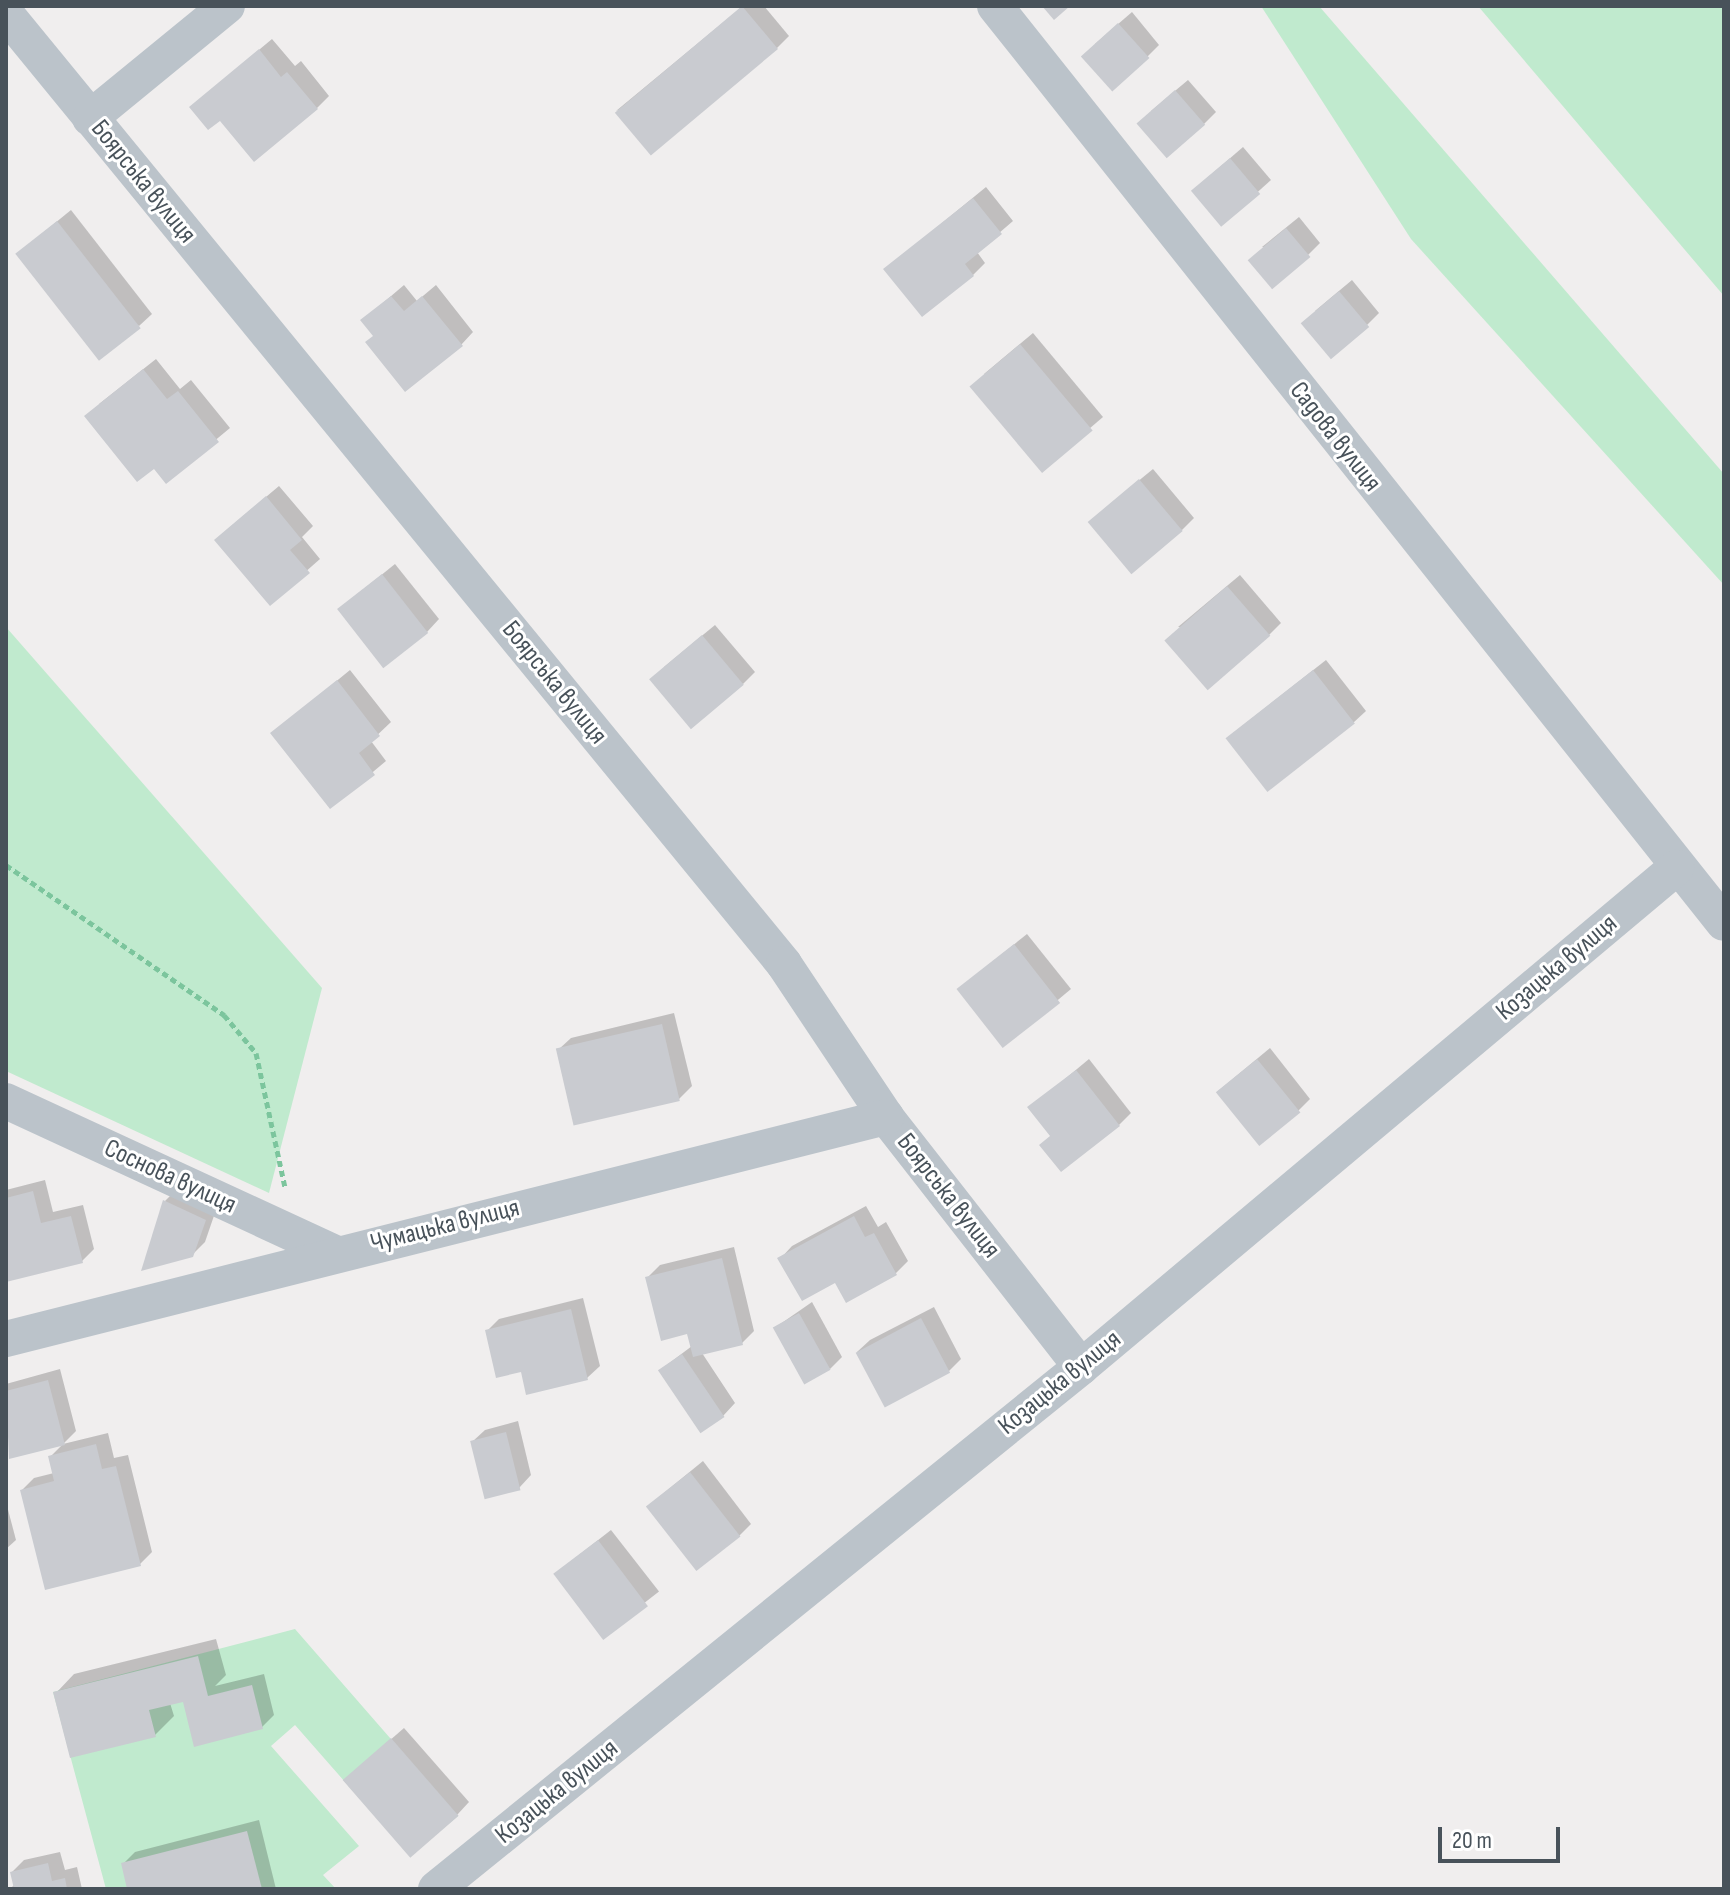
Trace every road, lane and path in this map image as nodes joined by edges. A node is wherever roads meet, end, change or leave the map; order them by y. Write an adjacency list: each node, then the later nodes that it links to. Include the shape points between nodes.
1 (227, 6): 4 (street)
2 (995, 6): 6 (street, Садова вулиця)
3 (6, 14): 4 (street, Боярська вулиця)
4 (90, 118): 9 (street, Боярська вулиця, via 784,964)
5 (6, 865): 10 (path, via 224,1015 256,1053)
6 (1676, 868): 7 (street, Садова вулиця); 13 (street, Козацька вулиця)
7 (1724, 923)
8 (6, 1101): 10 (street, Соснова вулиця)
9 (886, 1117): 11 (street, Чумацька вулиця); 13 (street, Боярська вулиця)
10 (295, 1235): 11 (street, Соснова вулиця)
11 (335, 1253): 12 (street, Чумацька вулиця)
12 (6, 1339)
13 (1081, 1367): 14 (street, Козацька вулиця)
14 (436, 1889)

